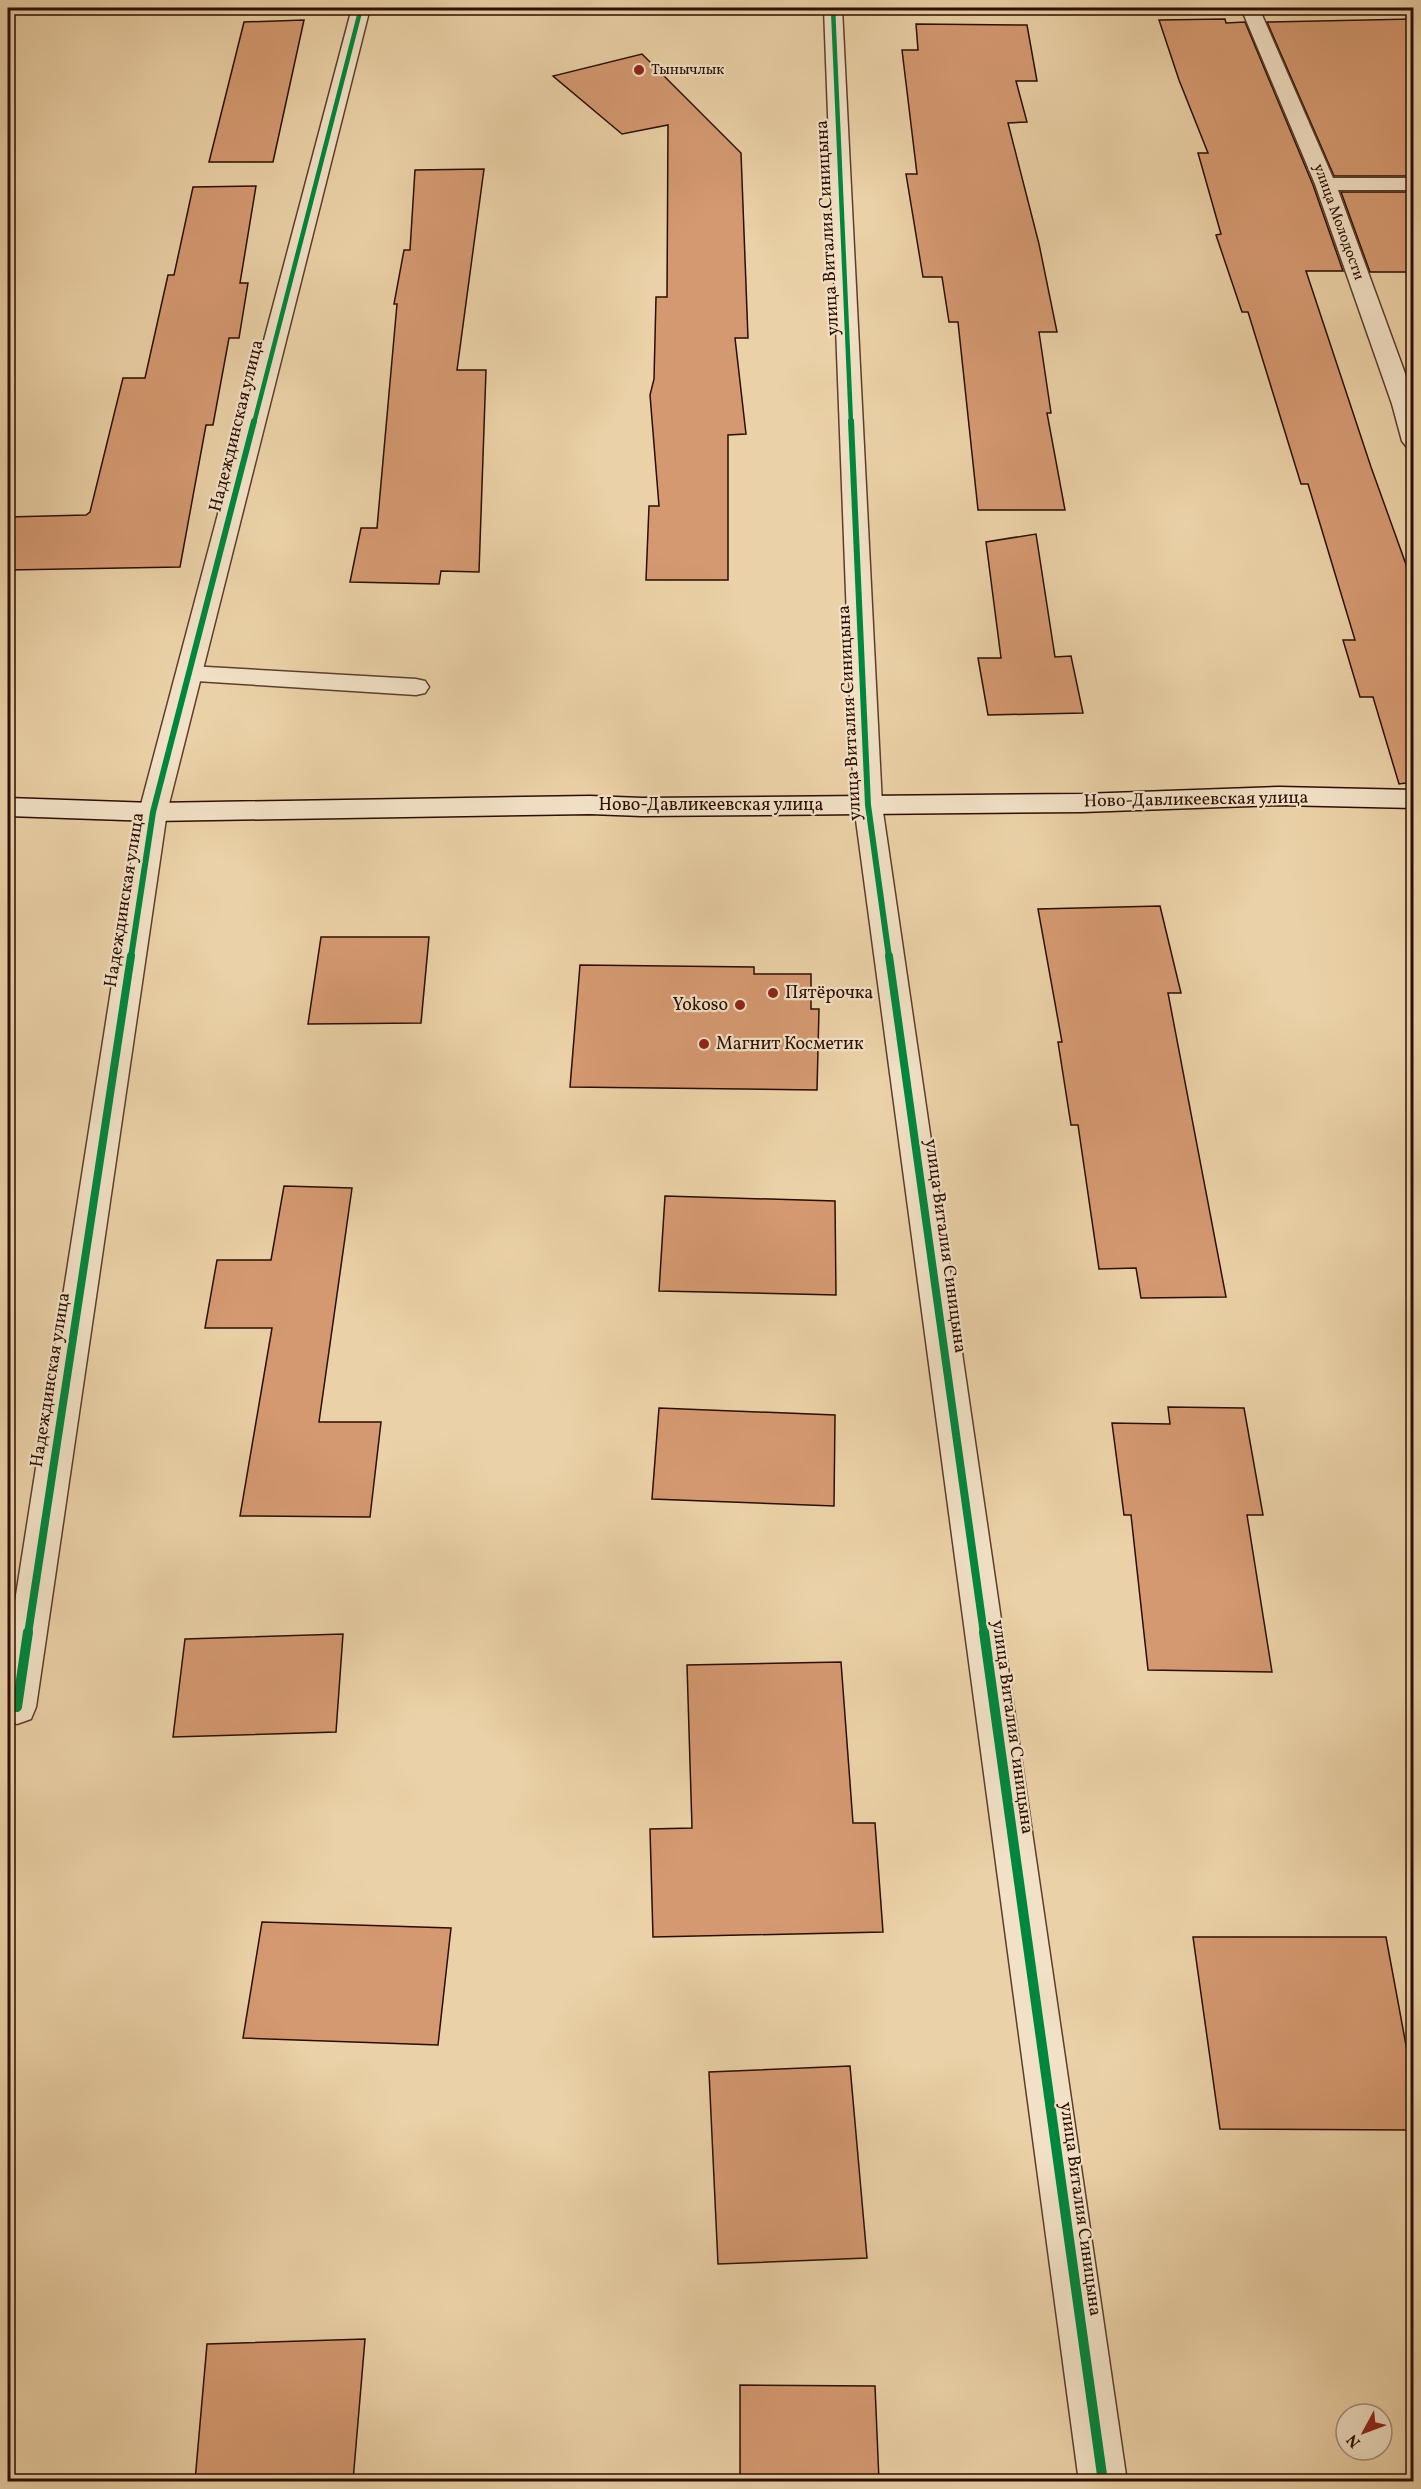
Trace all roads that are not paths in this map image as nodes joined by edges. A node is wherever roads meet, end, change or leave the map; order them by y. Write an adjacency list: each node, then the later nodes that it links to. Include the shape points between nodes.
1 (361, 8): 8 (street, Надеждинская улица)
2 (833, 8): 11 (street, улица Виталия Синицына)
3 (1250, 8): 4 (street, улица Молодости)
4 (1325, 184): 5 (street); 6 (street, улица Молодости)
5 (1413, 184)
6 (1409, 404): 7 (street, улица Молодости)
7 (1413, 441)
8 (189, 674): 9 (street); 13 (street, Надеждинская улица)
9 (416, 687)
10 (1413, 799): 11 (street, Ново-Давликеевская улица, via 1279,796)
11 (868, 805): 13 (street, Ново-Давликеевская улица); 15 (street, улица Виталия Синицына)
12 (8, 807): 13 (street, Ново-Давликеевская улица)
13 (153, 812): 14 (street, Надеждинская улица)
14 (17, 1707)
15 (1103, 2481)

